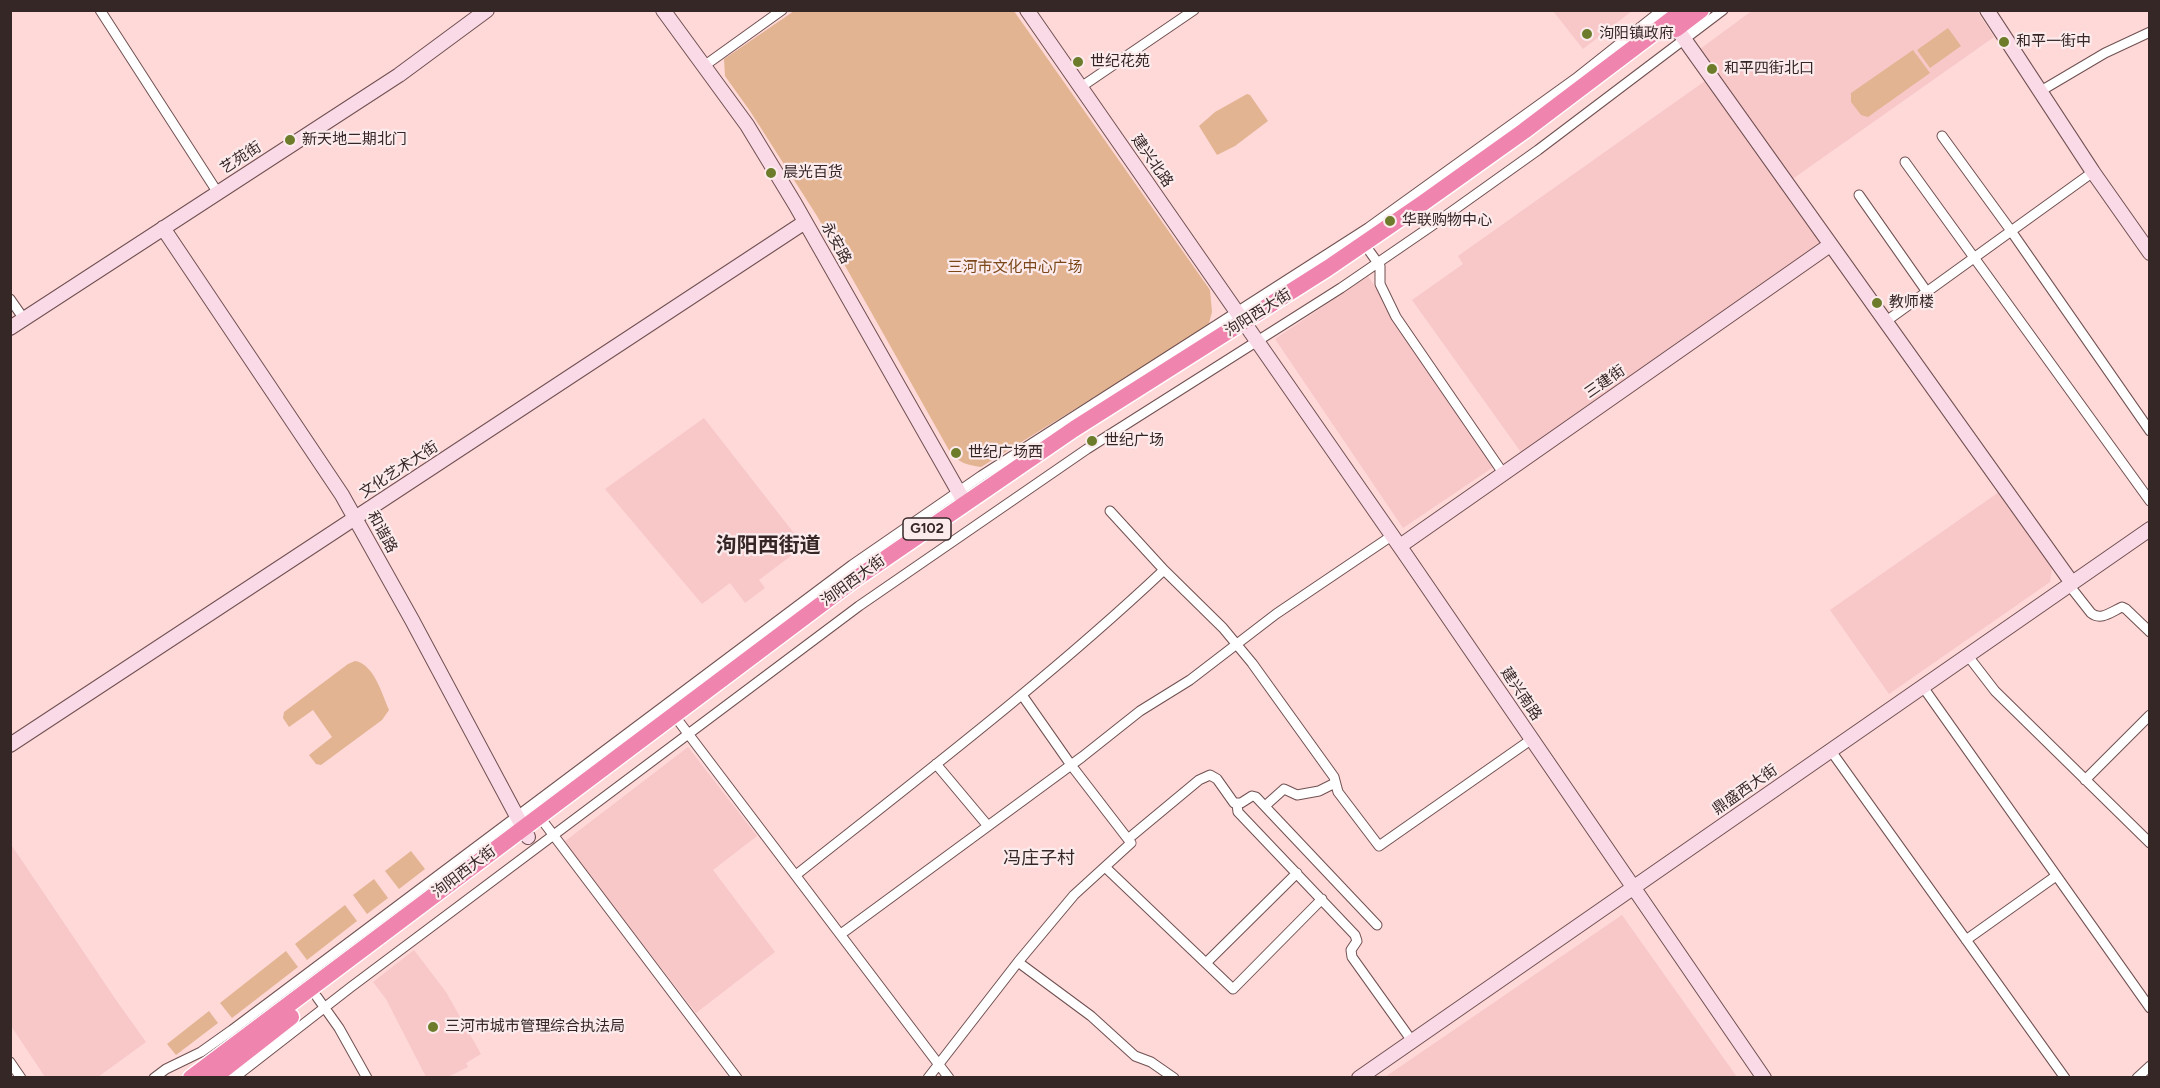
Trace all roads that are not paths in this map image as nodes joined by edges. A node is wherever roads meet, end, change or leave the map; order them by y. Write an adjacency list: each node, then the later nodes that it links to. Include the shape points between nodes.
1 (100, 10): 20 (street)
2 (487, 10): 20 (street, 艺苑街, via 399,75)
3 (663, 10): 14 (street, 永安路)
4 (782, 10): 14 (street)
5 (1027, 10): 15 (street, 建兴北路)
6 (1194, 10): 15 (street)
7 (1662, 10): 33 (street, via 1575,79 1368,228)
8 (1684, 10): 33 (highway, 泃阳西大街 / G102, via 1524,131)
9 (1701, 10): 13 (highway, 泃阳西大街 / G102)
10 (1723, 10): 13 (street)
11 (1987, 10): 16 (street)
12 (2150, 32): 16 (street, via 2105,53)
13 (1681, 34): 25 (street); 27 (highway, 泃阳西大街 / G102, via 1530,140)
14 (704, 66): 22 (street, 永安路, via 747,125)
15 (1081, 87): 33 (street, 建兴北路)
16 (2040, 92): 19 (street)
17 (1942, 136): 24 (street)
18 (1905, 162): 28 (street)
19 (2093, 172): 24 (street); 26 (street)
20 (218, 192): 23 (street, 艺苑街)
21 (1859, 195): 29 (street)
22 (805, 222): 37 (street, 永安路); 40 (street, 文化艺术大街)
23 (167, 225): 31 (street, 艺苑街); 40 (street, 和谐路)
24 (2012, 231): 28 (street); 35 (street)
25 (1830, 245): 32 (street); 36 (street, 三建街)
26 (2150, 253)
27 (1373, 258): 33 (highway, 泃阳西大街 / G102); 36 (street, via 1380,266 1380,284 1396,317)
28 (1974, 258): 29 (street); 38 (street)
29 (1927, 292): 32 (street)
30 (10, 299): 31 (street)
31 (24, 319): 34 (street, 艺苑街)
32 (1885, 322): 44 (street)
33 (1247, 326): 37 (highway, 泃阳西大街 / G102); 42 (street, 建兴南路); 51 (highway, 泃阳西大街 / G102, via 857,591)
34 (10, 328)
35 (2150, 431)
36 (1503, 473): 42 (street, 三建街)
37 (962, 497): 61 (highway, 泃阳西大街 / G102)
38 (2150, 501)
39 (1110, 511): 43 (street)
40 (359, 516): 53 (street, 文化艺术大街); 61 (street, 和谐路)
41 (2150, 529): 44 (street, 鼎盛西大街)
42 (1396, 541): 46 (street, via 1276,614); 52 (street, 建兴南路)
43 (1164, 570): 46 (street); 49 (street)
44 (2070, 584): 45 (street, via 2095,617 2126,609); 47 (street, 鼎盛西大街)
45 (2150, 632)
46 (1236, 644): 56 (street); 58 (street)
47 (1968, 656): 48 (street, 鼎盛西大街); 57 (street, via 1995,691)
48 (1923, 687): 54 (street, 鼎盛西大街); 68 (street)
49 (1022, 695): 55 (street); 56 (street)
50 (2150, 715): 57 (street)
51 (684, 728): 61 (highway, 泃阳西大街 / G102); 67 (street)
52 (1532, 739): 58 (street, via 1379,846); 69 (street, 建兴南路)
53 (10, 745)
54 (1831, 751): 69 (street, 鼎盛西大街); 73 (street)
55 (936, 764): 62 (street); 67 (street)
56 (1071, 765): 62 (street); 63 (street)
57 (2085, 780): 64 (street)
58 (1335, 783): 60 (street, via 1298,795 1284,789)
59 (1237, 804): 60 (street, via 1255,795); 63 (street, via 1217,779 1208,775); 66 (street, via 1238,812)
60 (1265, 806): 71 (street)
61 (532, 825): 76 (highway, 泃阳西大街 / G102); 76 (street); 83 (street, via 209,1047); 84 (highway, 泃阳西大街 / G102); 88 (street)
62 (988, 826): 72 (street)
63 (1128, 839): 65 (street, via 1131,843)
64 (2150, 843)
65 (1105, 867): 74 (street, via 1074,895); 75 (street)
66 (1297, 873): 70 (street); 75 (street)
67 (796, 875): 72 (street)
68 (2056, 876): 73 (street); 77 (street)
69 (1634, 887): 78 (street, 鼎盛西大街); 93 (street, 建兴南路)
70 (1322, 899): 75 (street, via 1233,989); 78 (street, via 1355,935 1352,957)
71 (1377, 925)
72 (841, 934): 80 (street)
73 (1966, 940): 94 (street)
74 (1018, 962): 80 (street); 91 (street, via 1091,1016 1135,1056)
75 (1206, 963)
76 (321, 1002): 85 (highway, 泃阳西大街 / G102); 86 (street); 87 (street)
77 (2150, 1008)
78 (1413, 1041): 92 (street, 鼎盛西大街)
79 (10, 1062): 82 (street)
80 (939, 1063): 89 (street); 90 (street)
81 (2150, 1066): 95 (street)
82 (21, 1077)
83 (154, 1077)
84 (191, 1077)
85 (213, 1077)
86 (234, 1077)
87 (367, 1077)
88 (737, 1077)
89 (928, 1077)
90 (949, 1077)
91 (1174, 1077)
92 (1359, 1077)
93 (1764, 1077)
94 (2065, 1077)
95 (2137, 1077)

